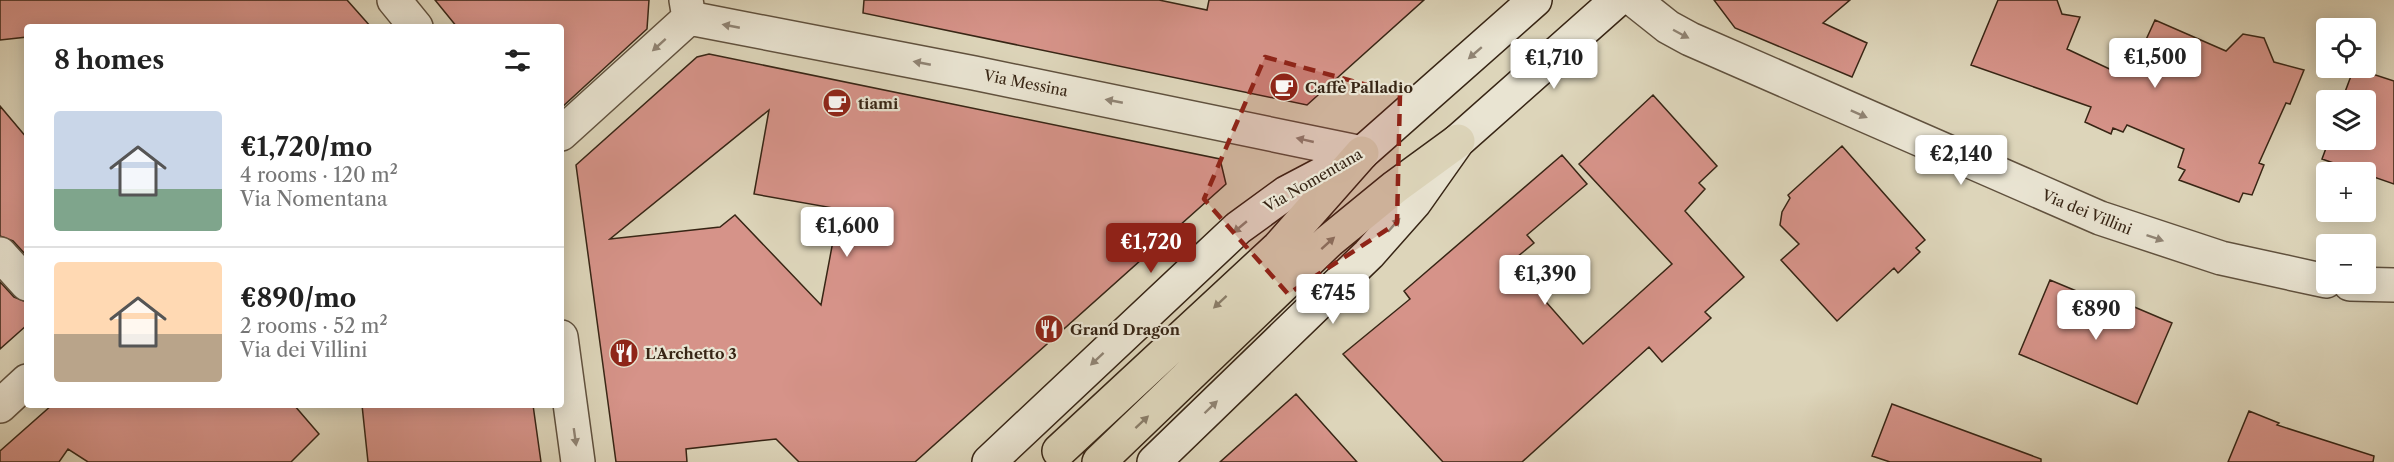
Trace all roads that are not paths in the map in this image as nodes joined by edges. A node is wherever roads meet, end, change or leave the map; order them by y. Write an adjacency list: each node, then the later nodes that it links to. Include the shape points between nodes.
1 (394, 0): 6 (street)
2 (1535, 0): 9 (street, Via Nomentana, one-way to 9)
3 (1617, 0): 8 (street)
4 (1634, 0): 11 (street, Via dei Villini, one-way to 11, via 1668,27 1699,43 2100,218 2211,255)
5 (687, 9): 7 (street, one-way to 7); 9 (street, Via Messina, one-way to 5)
6 (414, 24)
7 (564, 131)
8 (1458, 141): 21 (main road, one-way to 8, via 1329,241); 22 (street, one-way to 8, via 1369,254 1415,202)
9 (1362, 153): 18 (main road, one-way to 18, via 1279,247); 20 (street, Via Nomentana, one-way to 20, via 1286,193 1238,228)
10 (0, 254): 12 (street)
11 (2316, 279)
12 (24, 281)
13 (2376, 285): 14 (street)
14 (2394, 285)
15 (564, 359): 19 (street, one-way to 19)
16 (24, 384): 17 (street)
17 (0, 406)
18 (1059, 451)
19 (578, 462)
20 (989, 462)
21 (1100, 462)
22 (1154, 462)

